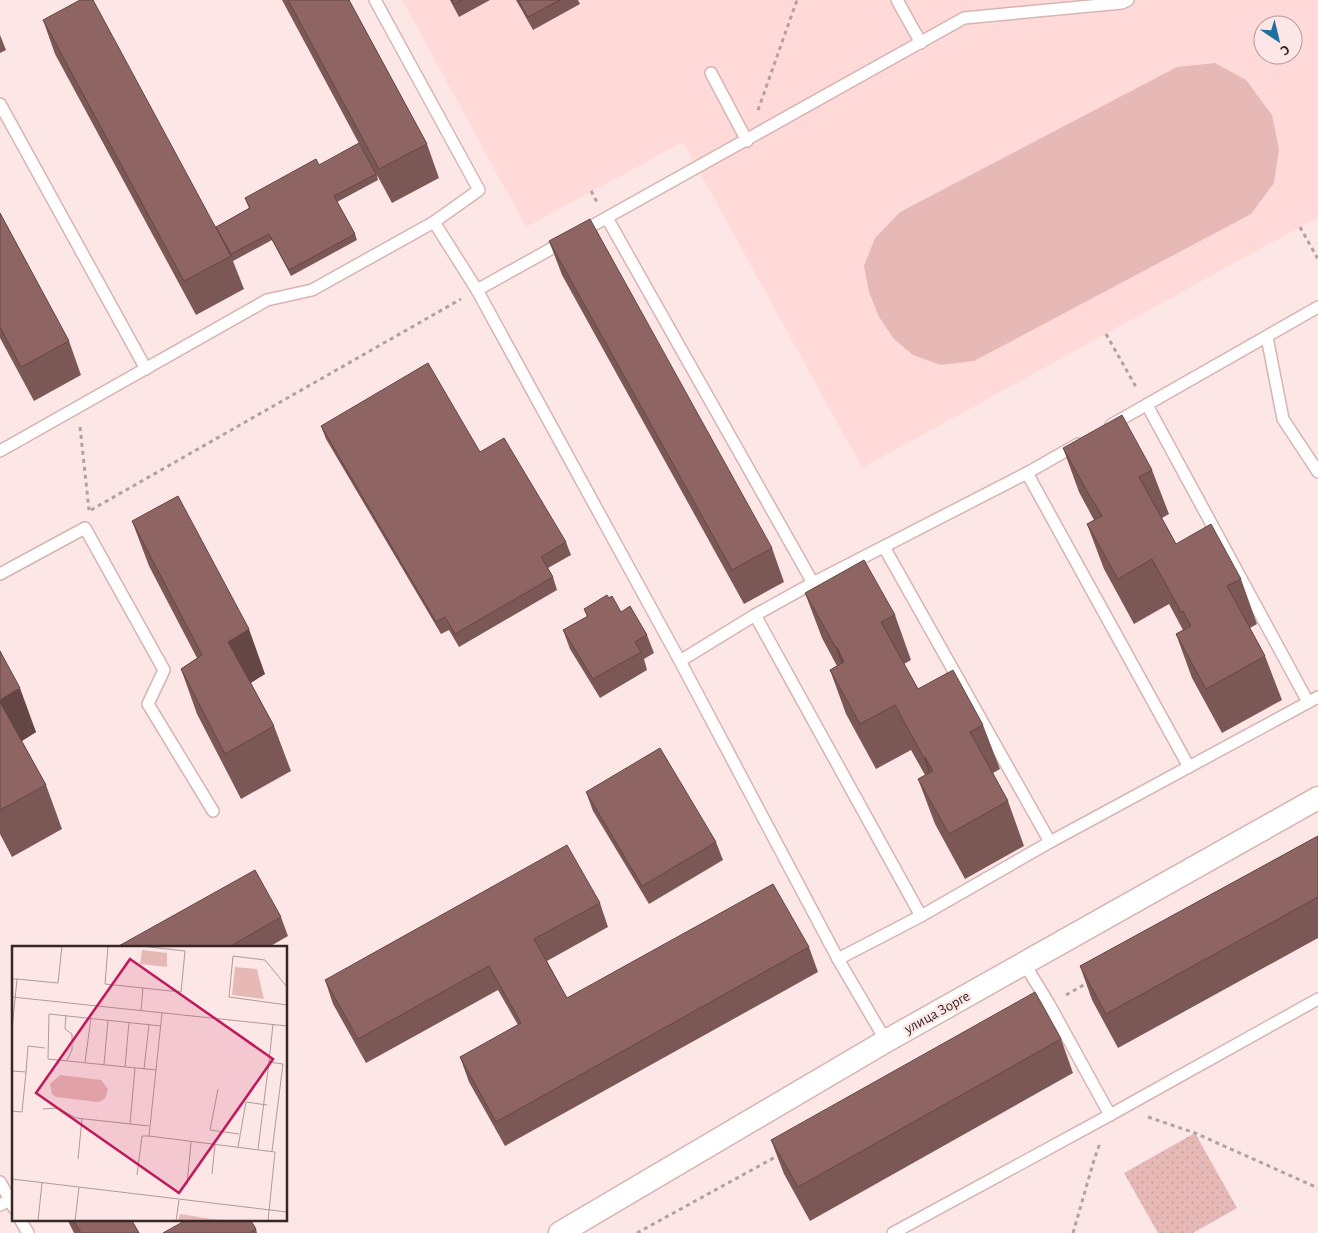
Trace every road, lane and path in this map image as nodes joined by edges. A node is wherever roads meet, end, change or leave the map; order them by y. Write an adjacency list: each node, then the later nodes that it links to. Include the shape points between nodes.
1 (375, 0): 10 (lane, via 479,190)
2 (797, 0): 8 (path)
3 (896, 0): 5 (lane)
4 (1128, 0): 5 (lane, via 964,18)
5 (921, 43): 8 (lane)
6 (711, 73): 8 (lane)
7 (0, 104): 17 (lane)
8 (747, 140): 9 (lane)
9 (607, 218): 13 (lane); 27 (lane)
10 (434, 222): 13 (lane); 17 (lane, via 312,290 268,300)
11 (1300, 227): 12 (path)
12 (1318, 259)
13 (477, 290): 19 (path, via 89,511); 29 (lane)
14 (1318, 307): 16 (lane)
15 (1106, 334): 18 (path)
16 (1267, 337): 18 (lane); 23 (lane, via 1283,419)
17 (146, 369): 19 (lane)
18 (1146, 405): 20 (lane); 30 (lane)
19 (78, 407): 22 (lane)
20 (1104, 429)
21 (1087, 439): 24 (lane)
22 (0, 451)
23 (1318, 472)
24 (1027, 473): 25 (lane); 31 (lane)
25 (884, 547): 27 (lane); 34 (lane)
26 (0, 574): 33 (lane, via 85,528 164,670 148,704)
27 (813, 583): 28 (lane)
28 (756, 615): 29 (lane); 35 (lane)
29 (680, 661): 36 (lane)
30 (1313, 700): 31 (lane)
31 (1189, 767): 34 (lane)
32 (1318, 798): 37 (street, улица Зорге)
33 (213, 811)
34 (1050, 842): 35 (lane)
35 (921, 916): 36 (lane)
36 (838, 959): 41 (lane)
37 (1024, 964): 40 (lane); 41 (street, улица Зорге)
38 (1092, 980): 40 (path)
39 (1318, 999): 42 (lane)
40 (1049, 1004): 43 (lane)
41 (886, 1041): 50 (street, улица Зорге)
42 (1123, 1108): 43 (lane); 46 (path, via 1195,1133)
43 (1110, 1115): 52 (lane); 53 (path)
44 (783, 1152): 51 (path)
45 (0, 1182): 47 (lane)
46 (1318, 1188)
47 (8, 1204)
48 (21, 1220): 49 (lane)
49 (28, 1233)
50 (560, 1233)
51 (637, 1233)
52 (893, 1233)
53 (1073, 1233)

